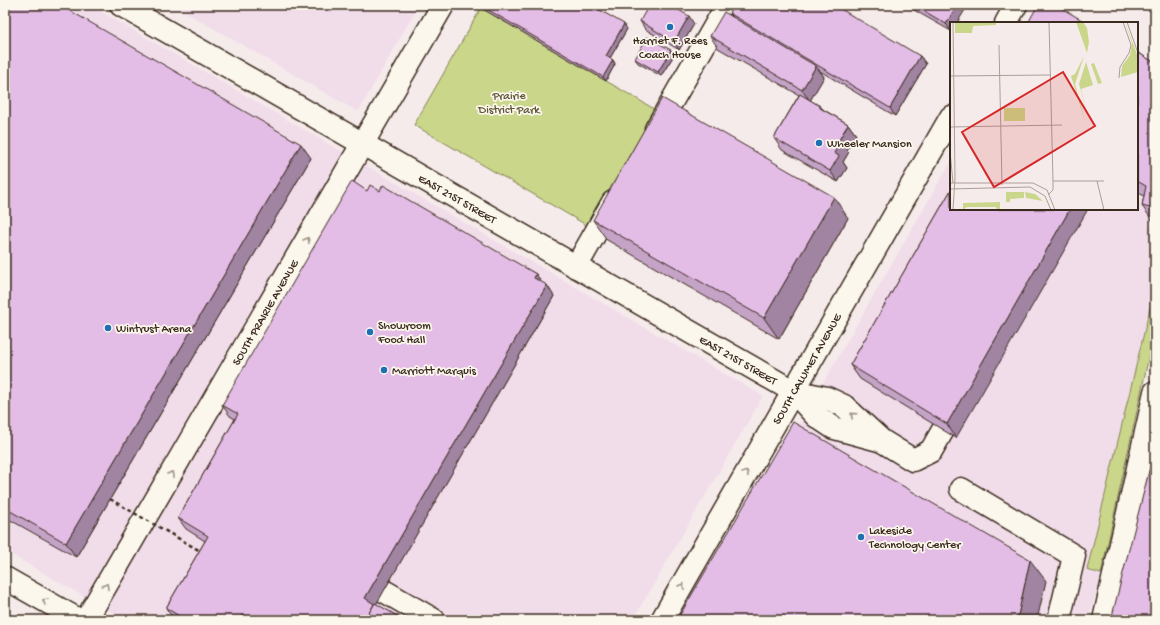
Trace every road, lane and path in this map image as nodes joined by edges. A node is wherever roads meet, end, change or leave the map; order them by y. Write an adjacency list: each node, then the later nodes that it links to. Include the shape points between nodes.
1 (121, 5): 5 (street, EAST 21ST STREET)
2 (443, 5): 8 (street, SOUTH PRAIRIE AVENUE)
3 (727, 5): 9 (street)
4 (1016, 5): 6 (street)
5 (151, 12): 8 (street, EAST 21ST STREET)
6 (1007, 22)
7 (950, 119): 12 (street, SOUTH CALUMET AVENUE)
8 (363, 144): 11 (street, EAST 21ST STREET); 21 (street, SOUTH PRAIRIE AVENUE, one-way to 8)
9 (645, 148)
10 (625, 182): 11 (street)
11 (576, 267): 12 (street, EAST 21ST STREET)
12 (793, 392): 14 (street, EAST 21ST STREET, via 827,398 844,406 882,441 913,460 931,450); 23 (street, SOUTH CALUMET AVENUE, one-way to 12)
13 (1155, 392): 25 (street)
14 (943, 430)
15 (961, 489): 24 (street, via 1074,556)
16 (110, 499): 17 (path, bridge)
17 (204, 553)
18 (5, 578): 20 (street, one-way to 18)
19 (384, 591): 22 (street)
20 (79, 620)
21 (86, 620)
22 (434, 620)
23 (662, 620)
24 (1059, 620)
25 (1104, 620)

